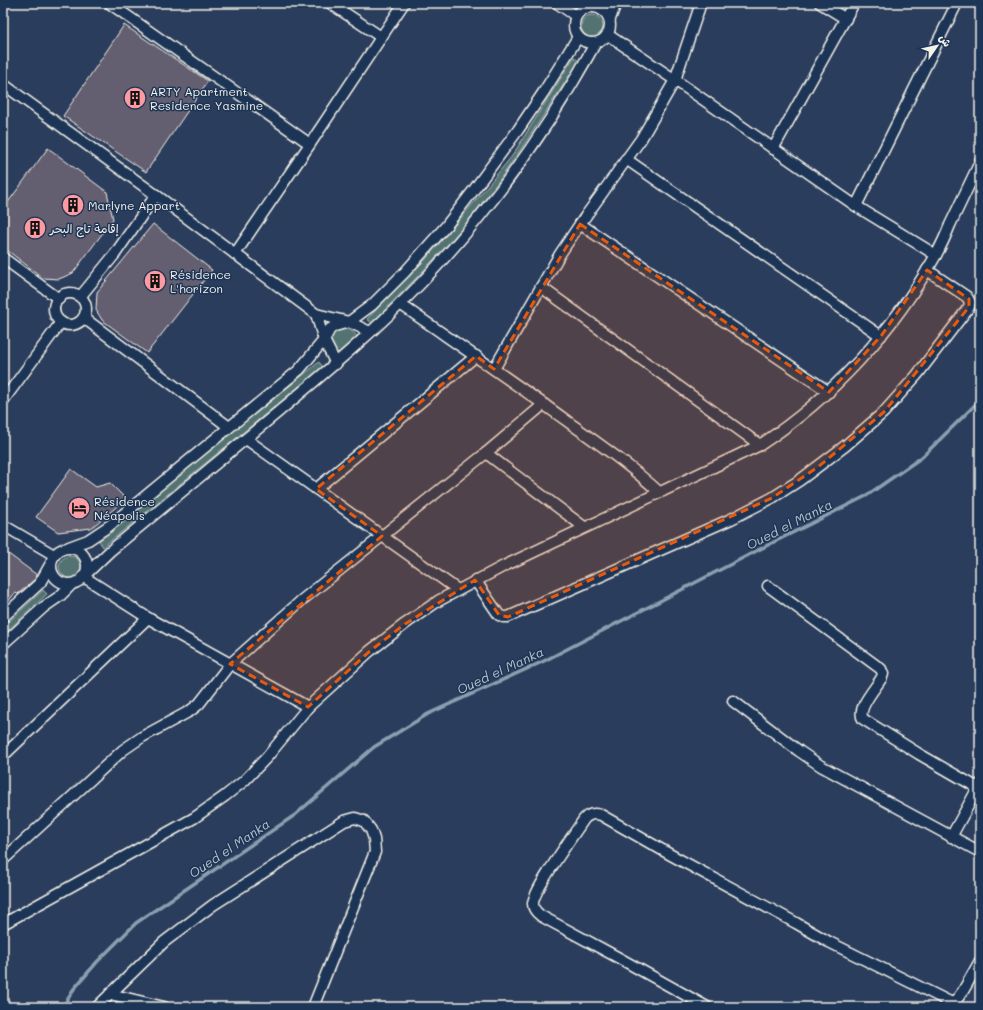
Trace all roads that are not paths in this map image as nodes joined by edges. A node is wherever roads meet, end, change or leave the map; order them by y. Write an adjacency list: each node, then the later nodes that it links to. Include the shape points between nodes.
1 (109, 3): 20 (street)
2 (330, 3): 15 (street)
3 (404, 3): 15 (street)
4 (556, 3): 11 (street)
5 (616, 3): 12 (street)
6 (701, 3): 18 (street)
7 (820, 3): 13 (street)
8 (854, 3): 13 (street)
9 (957, 3): 25 (street)
10 (590, 5): 11 (street); 12 (street, via 602,9)
11 (576, 16): 16 (street, via 574,30)
12 (610, 19): 14 (street)
13 (846, 19): 21 (street)
14 (608, 35): 17 (street); 18 (street)
15 (381, 37): 20 (street)
16 (578, 37): 17 (street); 38 (street, via 518,130 446,226 381,296)
17 (595, 44): 34 (street, via 562,100 511,176 470,228)
18 (675, 80): 21 (street); 22 (street, via 652,122)
19 (3, 84): 24 (street)
20 (310, 144): 27 (street)
21 (773, 149): 25 (street)
22 (626, 159): 26 (street); 40 (street)
23 (980, 162): 28 (street)
24 (156, 195): 27 (street); 32 (street, via 115,254)
25 (856, 206): 28 (street)
26 (580, 224): 31 (street); 45 (street)
27 (235, 254): 35 (street)
28 (936, 255): 30 (street)
29 (3, 258): 33 (street)
30 (927, 270): 40 (street); 61 (street, via 967,297 969,307 917,375 889,406 845,446 800,480 731,519 508,617 499,615)
31 (541, 288): 44 (street); 50 (street)
32 (80, 297): 33 (street, via 67,294); 36 (street, via 85,302)
33 (58, 299): 37 (street, via 54,311)
34 (400, 304): 39 (street); 42 (street)
35 (316, 314): 38 (street); 41 (street)
36 (84, 318): 37 (street, via 73,325); 48 (street)
37 (61, 322): 46 (street)
38 (349, 322): 39 (street); 41 (street, via 330,329)
39 (370, 332): 43 (street)
40 (881, 336): 45 (street)
41 (324, 340): 43 (street); 48 (street, via 299,370)
42 (476, 356): 44 (street); 52 (street)
43 (336, 364): 49 (street)
44 (494, 369): 47 (street)
45 (828, 392): 50 (street)
46 (3, 401)
47 (544, 404): 51 (street); 53 (street)
48 (229, 427): 57 (street, via 109,526 88,540)
49 (246, 439): 52 (street); 60 (street, via 110,551)
50 (760, 445): 53 (street)
51 (486, 453): 55 (street); 56 (street)
52 (316, 489): 56 (street)
53 (659, 492): 55 (street)
54 (3, 525): 58 (street)
55 (584, 527): 61 (street)
56 (382, 536): 64 (street); 68 (street, via 302,600)
57 (69, 547): 58 (street); 60 (street, via 82,553 86,560)
58 (54, 555): 59 (street)
59 (50, 565): 62 (street, via 51,572 59,582); 65 (street, via 40,583)
60 (85, 575): 62 (street); 66 (street)
61 (475, 580): 64 (street)
62 (72, 584): 67 (street)
63 (768, 586): 72 (street, via 881,669 882,677 861,709 863,720)
64 (458, 590): 70 (street, via 410,620 370,651)
65 (3, 617)
66 (148, 618): 68 (street); 71 (street)
67 (3, 644)
68 (230, 664): 70 (street); 75 (street, via 199,704 123,750)
69 (733, 701): 73 (street, via 821,766)
70 (308, 707): 76 (street, via 244,781 194,818)
71 (3, 756)
72 (979, 786): 73 (street)
73 (951, 837): 74 (street)
74 (980, 852)
75 (3, 860)
76 (3, 924)
77 (980, 961): 79 (street)
78 (110, 994): 80 (street); 81 (street); 82 (street, via 164,942 213,904 344,821 355,818 364,821 371,830 375,852)
79 (952, 1005): 83 (street, via 829,942 601,815 587,816 535,894 535,910 541,916)
80 (97, 1007)
81 (164, 1007)
82 (312, 1007)
83 (707, 1007)

